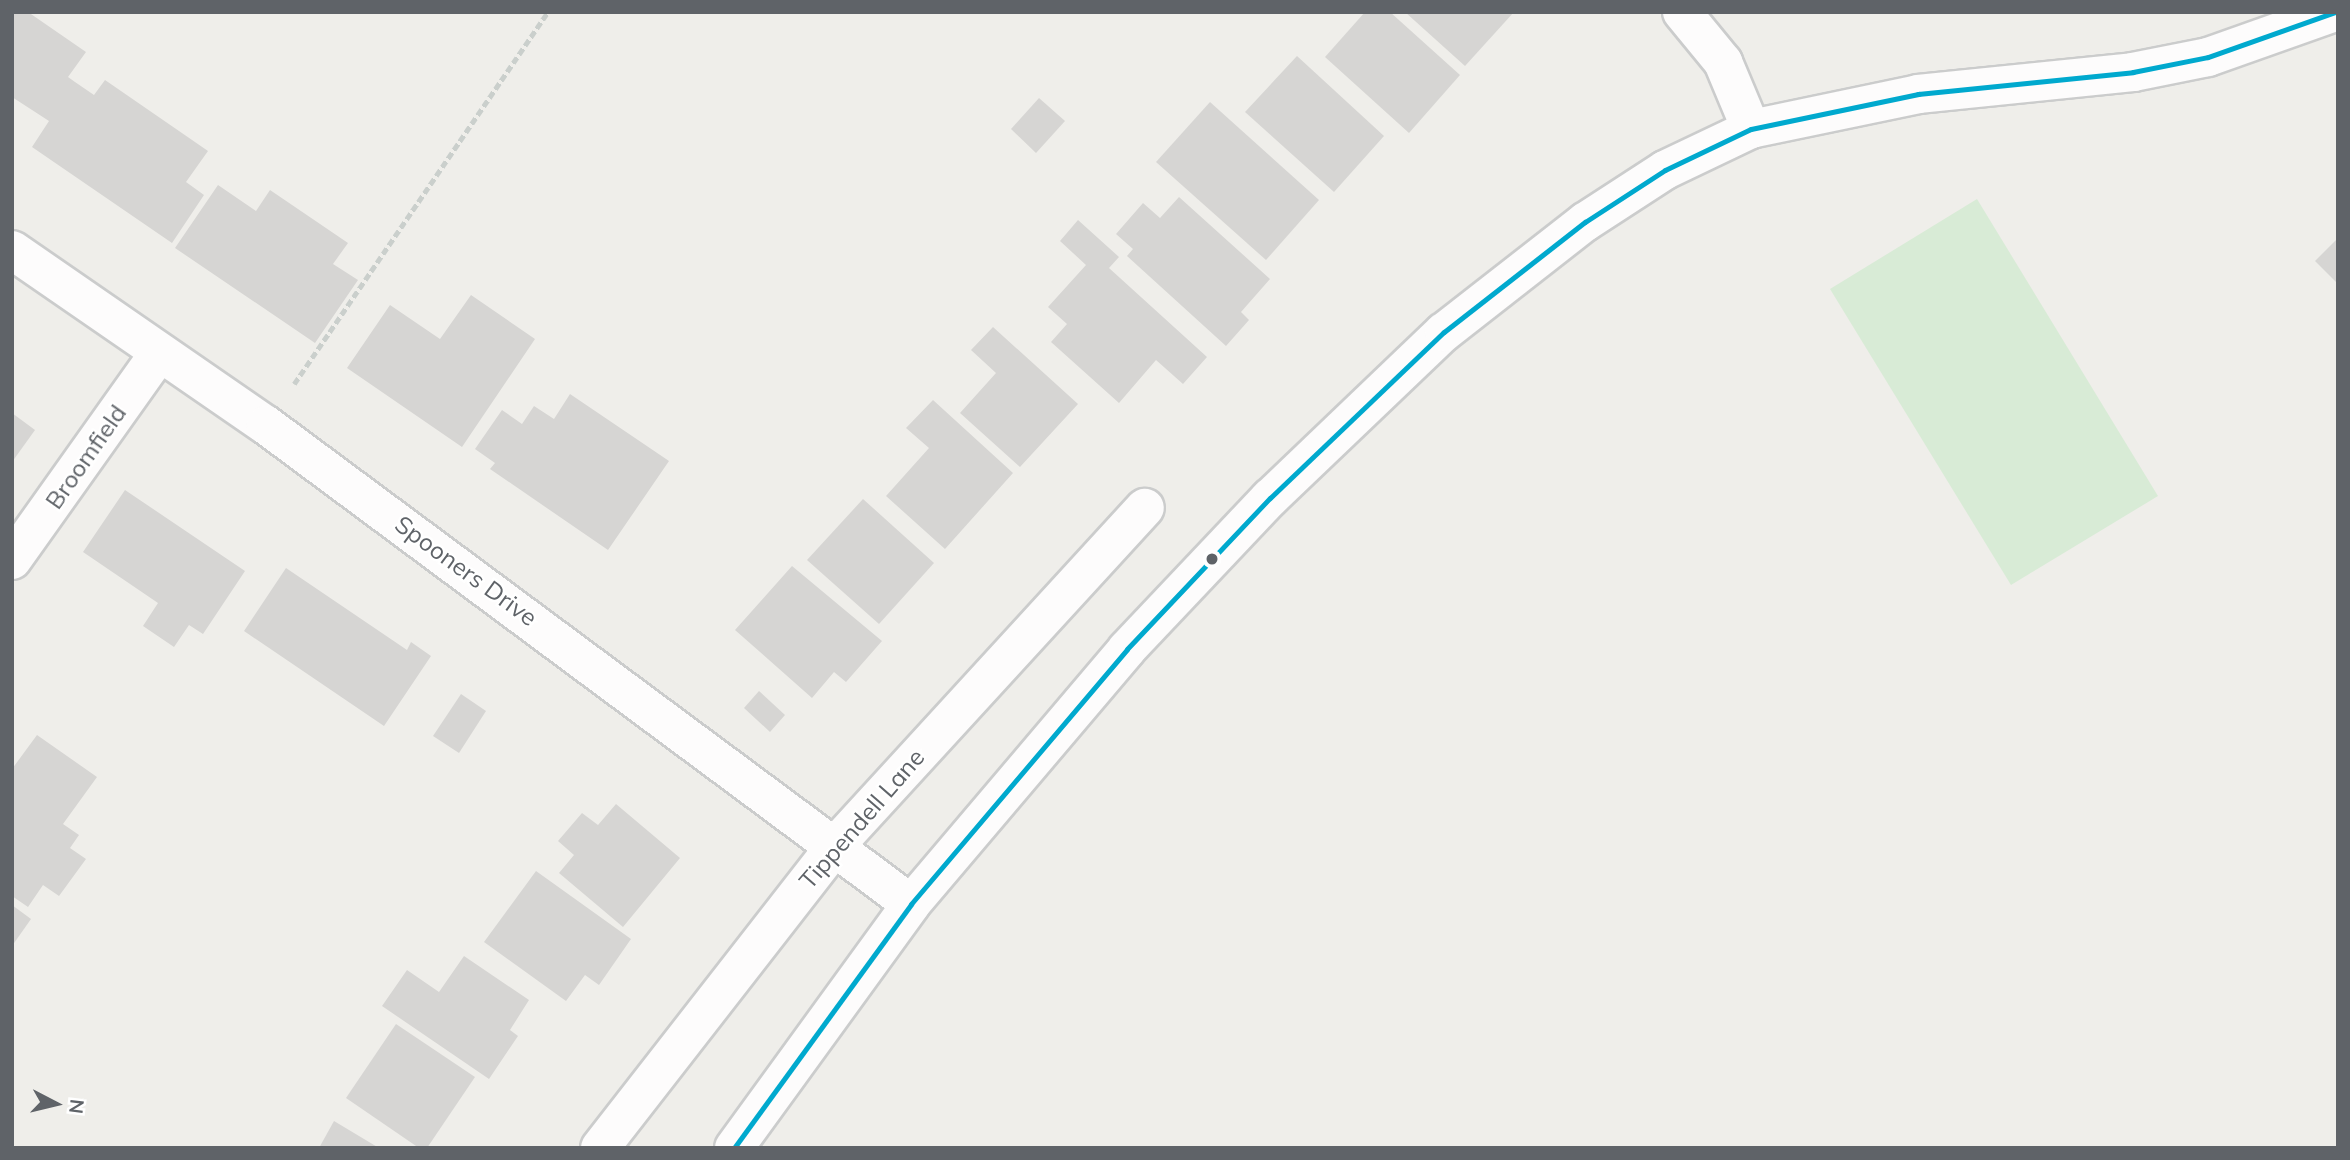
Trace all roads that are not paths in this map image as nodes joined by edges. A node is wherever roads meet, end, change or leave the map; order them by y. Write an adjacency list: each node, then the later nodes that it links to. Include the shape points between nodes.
1 (1682, 12): 3 (street, via 1723,62)
2 (2335, 12): 3 (street, via 2208,57 2133,72 1917,94)
3 (1751, 129): 9 (street, via 1665,170 1585,222 1444,332 1270,498 1136,639)
4 (12, 250): 5 (street, Spooners Drive)
5 (159, 353): 7 (street, Broomfield); 8 (street, Spooners Drive, via 267,425)
6 (1145, 508): 8 (street, Tippendell Lane)
7 (12, 560)
8 (834, 847): 9 (street, Spooners Drive); 10 (street, Tippendell Lane)
9 (911, 904): 11 (street)
10 (600, 1148)
11 (733, 1148)

